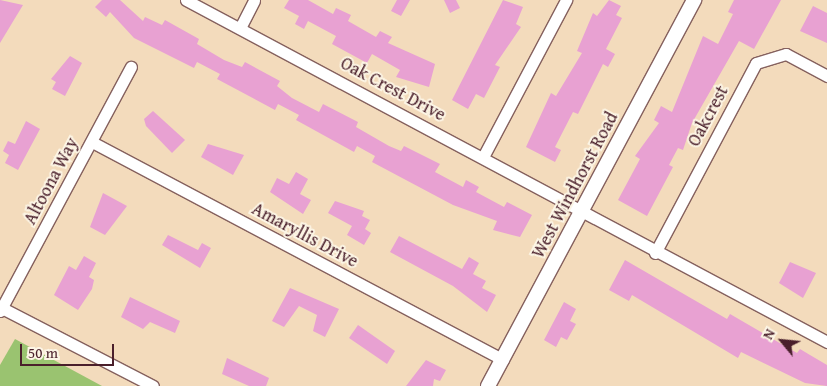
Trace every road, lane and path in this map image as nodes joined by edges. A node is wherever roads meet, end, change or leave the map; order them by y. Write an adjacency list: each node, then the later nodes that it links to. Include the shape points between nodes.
1 (186, 0): 5 (street, Oak Crest Drive)
2 (254, 0): 5 (street)
3 (566, 0): 9 (street)
4 (694, 0): 10 (street, West Windhorst Road)
5 (240, 28): 9 (street, Oak Crest Drive)
6 (131, 67): 8 (street, Altoona Way)
7 (827, 76): 11 (street, Oakcrest, via 786,54 756,63)
8 (92, 142): 12 (street, Altoona Way); 14 (street, Amaryllis Drive)
9 (484, 156): 10 (street, Oak Crest Drive)
10 (584, 210): 11 (street); 14 (street, West Windhorst Road)
11 (655, 253): 13 (street)
12 (1, 309): 15 (street)
13 (827, 342)
14 (503, 360): 16 (street, West Windhorst Road)
15 (154, 386)
16 (488, 386)

